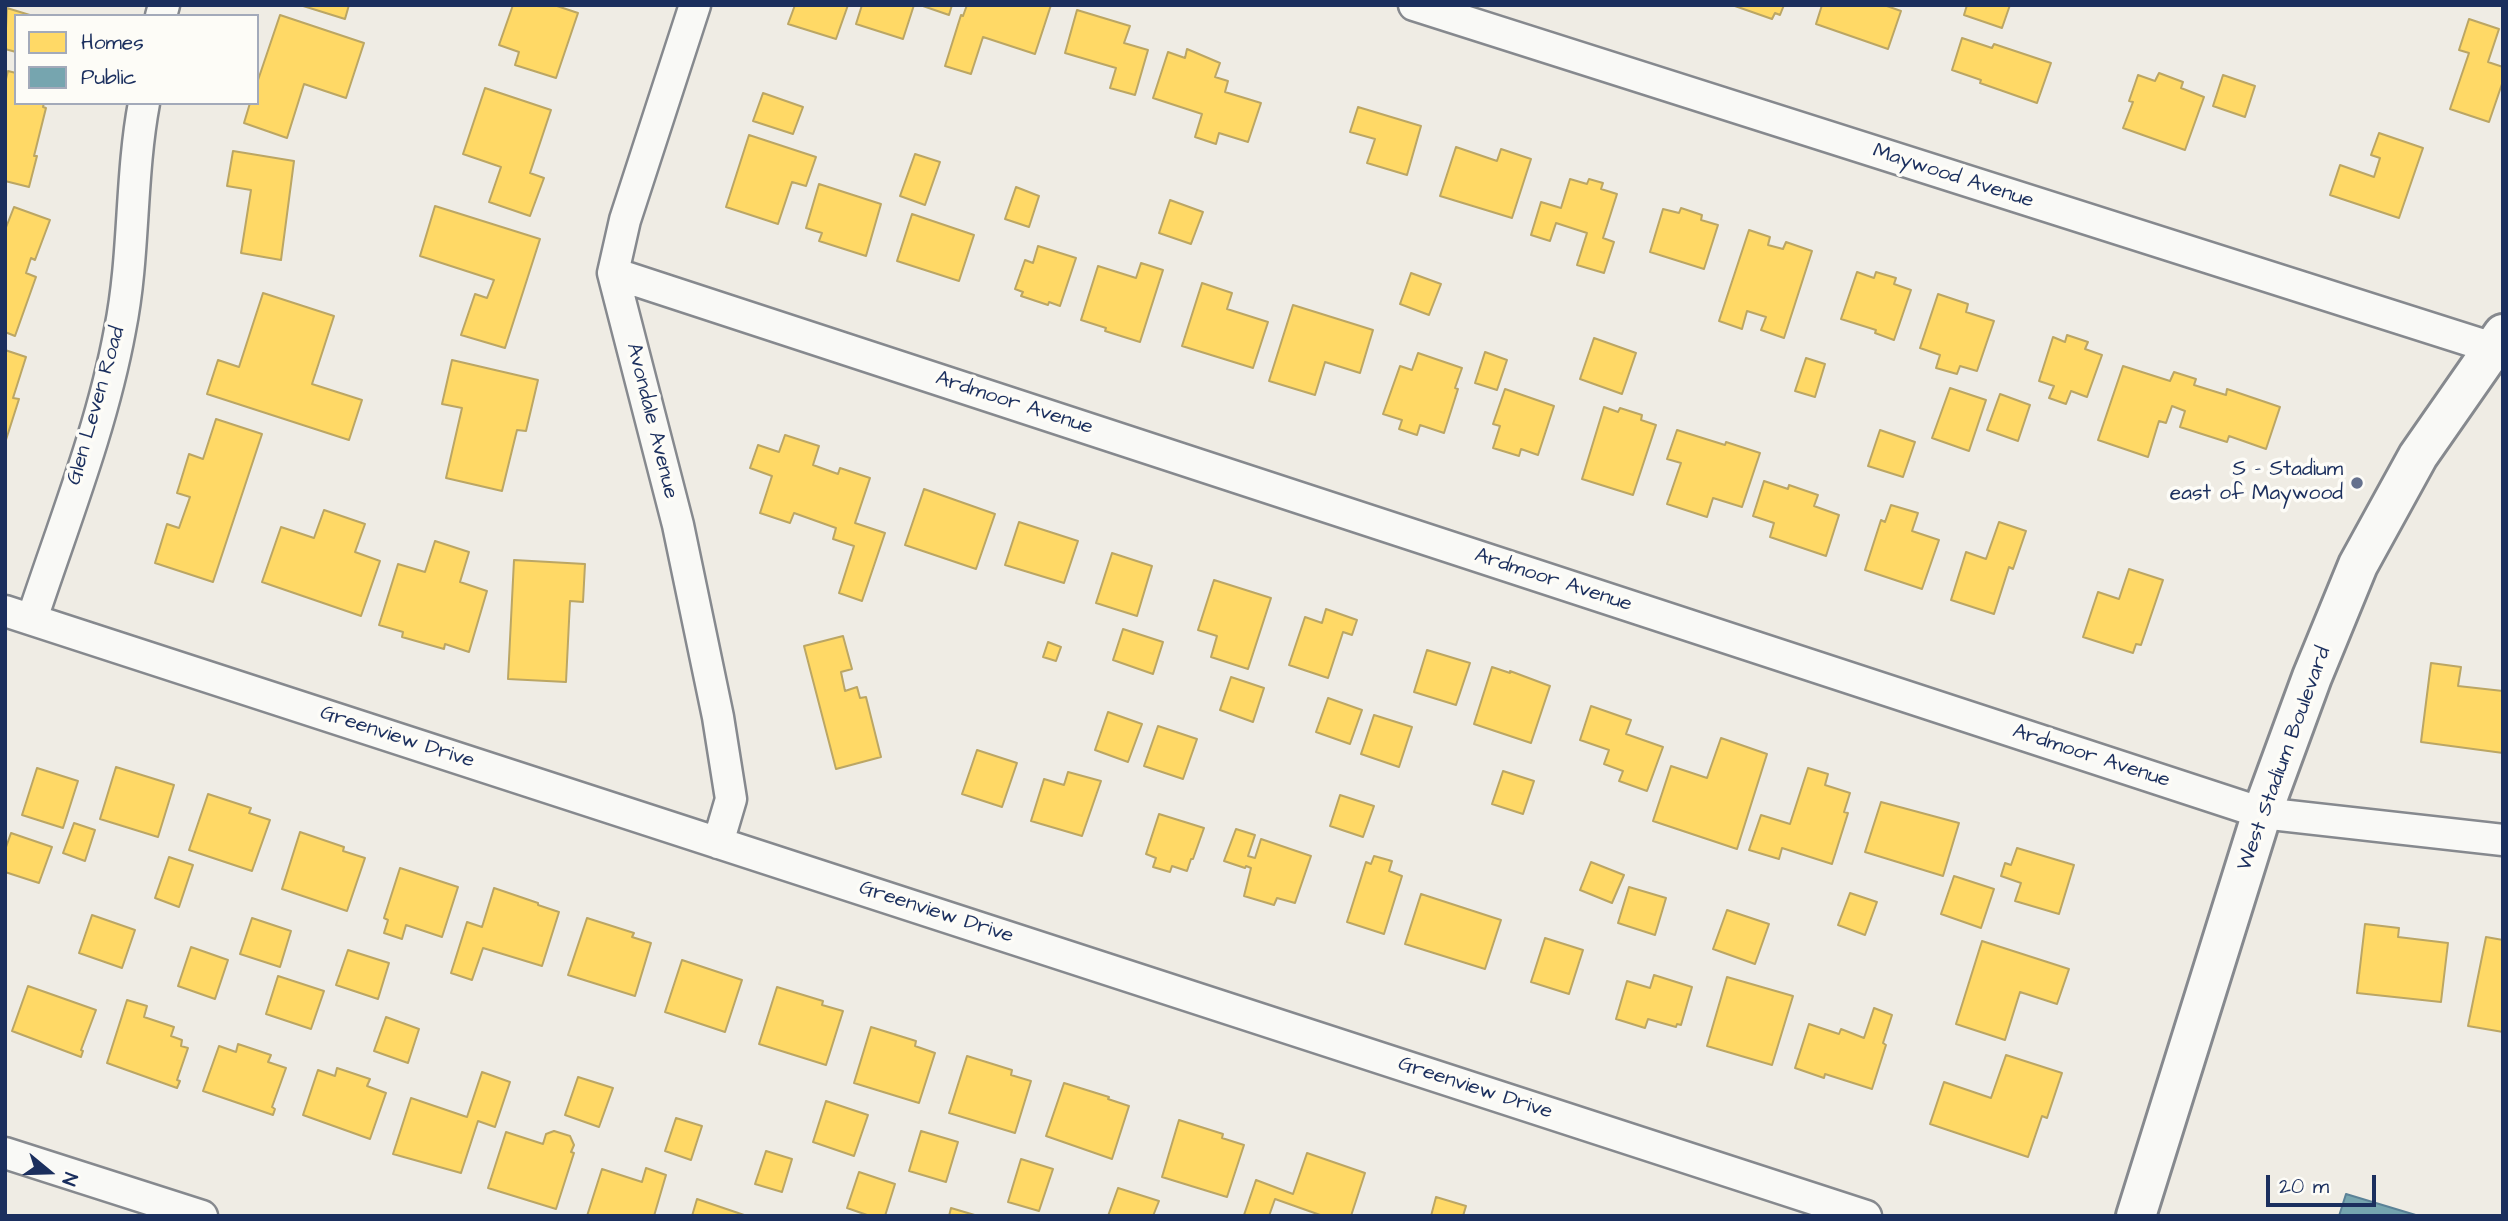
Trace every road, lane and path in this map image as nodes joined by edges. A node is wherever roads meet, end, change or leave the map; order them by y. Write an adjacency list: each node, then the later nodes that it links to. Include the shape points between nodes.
1 (695, 5): 4 (street, Avondale Avenue, via 625,220)
2 (1414, 5): 5 (street, Maywood Avenue)
3 (144, 105): 6 (street, Glen Leven Road, via 121,329 103,404)
4 (613, 273): 7 (street, Ardmoor Avenue); 9 (street, Avondale Avenue, via 678,525 719,717 731,799)
5 (2498, 341): 7 (main road, West Stadium Boulevard, via 2418,456 2358,565)
6 (18, 615): 9 (street, Greenview Drive)
7 (2262, 813): 8 (street, Ardmoor Avenue); 13 (main road, West Stadium Boulevard)
8 (2503, 840)
9 (719, 843): 12 (street, Greenview Drive)
10 (5, 1153): 11 (street)
11 (202, 1216)
12 (1866, 1216)
13 (2136, 1216)

